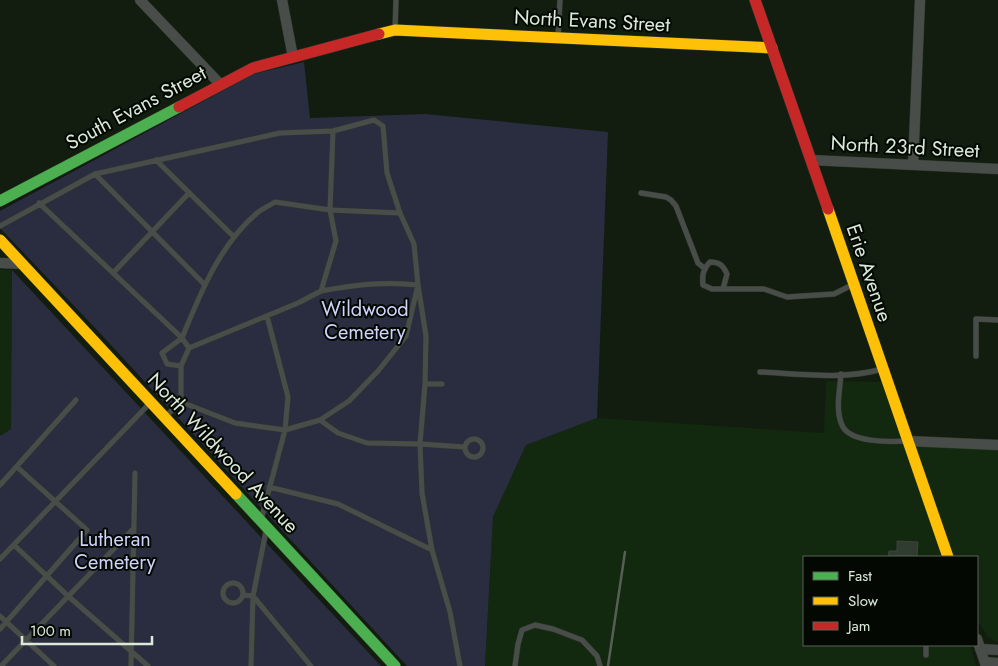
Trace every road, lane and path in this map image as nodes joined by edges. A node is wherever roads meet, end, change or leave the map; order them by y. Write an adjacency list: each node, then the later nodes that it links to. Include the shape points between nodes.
1 (140, 0): 11 (street)
2 (282, 0): 10 (street)
3 (396, 0): 7 (lane)
4 (560, 0): 8 (lane)
5 (755, 0): 9 (street, Erie Avenue)
6 (920, 0): 15 (street)
7 (395, 30): 8 (street, North Evans Street); 10 (street, North Evans Street)
8 (558, 38): 9 (street, North Evans Street)
9 (772, 48): 14 (street, Erie Avenue)
10 (293, 57): 11 (street, South Evans Street, via 253,68)
11 (220, 84): 20 (street, South Evans Street)
12 (333, 131): 13 (lane, via 280,133); 22 (lane); 23 (lane, via 374,120 383,126 387,173)
13 (156, 160): 17 (lane); 18 (lane)
14 (811, 160): 15 (street, North 23rd Street); 33 (street, Erie Avenue)
15 (913, 164): 16 (street, North 23rd Street)
16 (998, 169)
17 (95, 174): 21 (lane); 25 (lane)
18 (189, 193): 25 (lane); 26 (lane)
19 (641, 193): 30 (lane, via 671,200 698,263)
20 (0, 201)
21 (40, 203): 24 (lane); 31 (lane)
22 (330, 210): 23 (lane); 26 (lane, via 275,202 256,214); 36 (lane, via 336,241)
23 (400, 213): 34 (lane, via 414,244)
24 (0, 226)
25 (153, 232): 31 (lane); 32 (lane)
26 (234, 237): 32 (lane)
27 (0, 240): 29 (street, North Wildwood Avenue)
28 (0, 263): 29 (street)
29 (23, 264): 49 (street, North Wildwood Avenue)
30 (704, 268): 35 (lane, via 703,284 712,289); 35 (lane, via 710,262 718,262 724,267 728,274)
31 (113, 273): 39 (lane)
32 (204, 284): 39 (lane)
33 (853, 284): 35 (lane, via 834,294 811,296 787,296 764,289); 43 (street, Erie Avenue)
34 (418, 285): 36 (lane, via 392,282 354,284); 46 (lane, via 426,336); 52 (lane, via 406,336 349,401)
35 (724, 289)
36 (321, 291): 37 (lane)
37 (267, 316): 40 (lane); 53 (lane, via 288,398)
38 (998, 320): 41 (lane, via 976,319)
39 (182, 338): 40 (lane); 42 (lane, via 162,352 167,364)
40 (190, 348): 42 (lane)
41 (976, 356)
42 (180, 366): 50 (lane)
43 (883, 369): 45 (lane, via 866,374); 54 (street, Erie Avenue)
44 (760, 372): 45 (lane)
45 (841, 374): 54 (lane, via 839,406 842,426 849,434 881,442)
46 (425, 384): 47 (lane); 55 (lane)
47 (442, 384)
48 (76, 400): 58 (lane)
49 (151, 402): 51 (street, North Wildwood Avenue); 62 (lane)
50 (181, 402): 51 (lane); 53 (lane, via 235,423)
51 (165, 417): 63 (street, North Wildwood Avenue)
52 (320, 420): 53 (lane); 55 (lane, via 338,433 367,443)
53 (285, 430): 61 (lane)
54 (908, 441): 56 (street); 67 (street, Erie Avenue)
55 (420, 444): 57 (lane); 66 (lane, via 422,493)
56 (998, 445)
57 (465, 447)
58 (17, 467): 60 (lane); 62 (lane)
59 (135, 472): 64 (lane)
60 (0, 486)
61 (270, 488): 63 (lane); 66 (lane, via 338,504)
62 (56, 502): 65 (lane); 69 (lane, via 87,530)
63 (263, 525): 72 (lane); 90 (street, North Wildwood Avenue)
64 (134, 528): 71 (lane); 80 (lane)
65 (14, 545): 68 (lane); 69 (lane)
66 (432, 550): 91 (lane, via 450,612)
67 (948, 556)
68 (0, 559)
69 (47, 575): 71 (lane); 74 (lane)
70 (242, 595): 70 (lane, via 233,603 226,601 222,592 225,586 234,583 242,588); 72 (lane)
71 (68, 596): 76 (lane); 80 (lane)
72 (254, 596): 88 (lane); 89 (lane)
73 (0, 616): 74 (lane)
74 (6, 622): 75 (lane); 76 (lane)
75 (0, 629)
76 (27, 639): 84 (lane); 85 (lane)
77 (978, 644): 79 (street); 83 (street)
78 (926, 646): 81 (lane)
79 (998, 650)
80 (131, 652): 86 (lane); 87 (lane)
81 (926, 655)
82 (998, 663): 83 (street)
83 (985, 664)
84 (1, 666)
85 (54, 666)
86 (131, 666)
87 (148, 666)
88 (251, 666)
89 (311, 666)
90 (395, 666)
91 (460, 666)
92 (516, 666): 93 (lane, via 522,630 535,625 582,640 597,656)
93 (600, 666)

